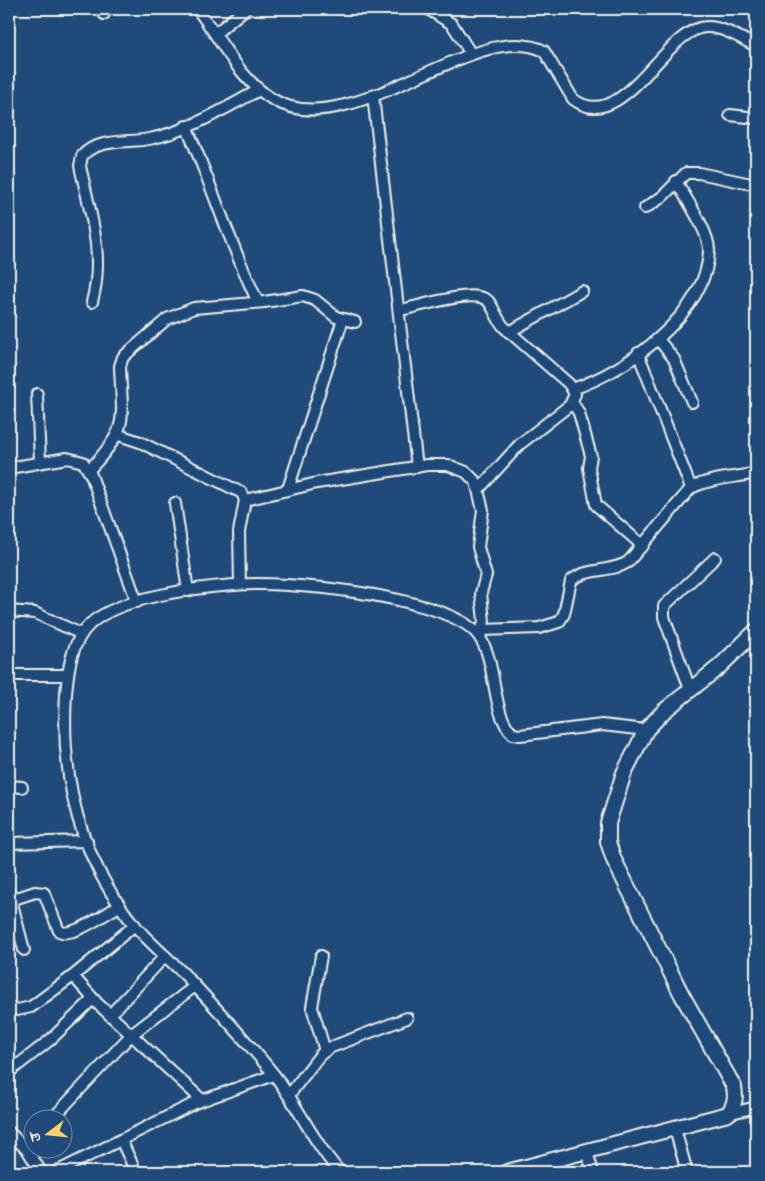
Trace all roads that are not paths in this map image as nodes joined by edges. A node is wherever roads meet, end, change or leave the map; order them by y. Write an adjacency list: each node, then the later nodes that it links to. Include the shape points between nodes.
1 (197, 9): 4 (street)
2 (245, 9): 4 (street)
3 (428, 9): 6 (street, via 452,24)
4 (216, 33): 7 (street, via 236,64)
5 (756, 46): 6 (street, via 715,28 700,27 683,37 630,91 608,102 588,106 573,99 550,58 538,47 506,47)
6 (471, 54): 8 (street)
7 (259, 90): 8 (street, via 273,100 297,108 334,107); 11 (street)
8 (373, 96): 18 (street)
9 (730, 114): 10 (street)
10 (756, 118)
11 (186, 126): 16 (street, via 150,139 105,145 82,156 80,166 95,229 98,262); 17 (street, via 237,258)
12 (676, 181): 13 (street, via 692,172); 14 (street); 22 (street, via 705,233 709,250 701,281 686,311)
13 (756, 185)
14 (645, 208)
15 (582, 291): 21 (street)
16 (92, 302)
17 (258, 302): 19 (street, via 309,297 330,314); 28 (street, via 184,310 167,319 127,354 120,366 122,415)
18 (399, 310): 21 (street, via 477,295 489,302); 30 (street)
19 (343, 319): 20 (street); 35 (street)
20 (355, 322)
21 (509, 332): 24 (street)
22 (658, 339): 23 (street); 27 (street, via 674,359)
23 (638, 353): 24 (street, via 600,378); 34 (street)
24 (572, 389): 26 (street, via 576,394)
25 (37, 394): 29 (street)
26 (572, 402): 36 (street, via 520,444); 39 (street, via 579,413 591,456 589,468 596,505)
27 (692, 402)
28 (118, 435): 32 (street); 37 (street, via 140,442 239,491)
29 (40, 462): 31 (street); 32 (street, via 74,458)
30 (417, 467): 35 (street); 36 (street, via 438,464 458,467 472,476)
31 (9, 468)
32 (89, 470): 43 (street)
33 (756, 472): 34 (street)
34 (691, 488): 39 (street)
35 (288, 489): 37 (street)
36 (479, 489): 47 (street, via 483,519 478,551 486,575 481,593 484,621)
37 (245, 500): 41 (street, via 239,532)
38 (175, 503): 42 (street)
39 (643, 546): 47 (street, via 622,566 574,578 567,589 562,618 554,625)
40 (715, 558): 50 (street, via 664,606 666,625)
41 (240, 584): 42 (street); 47 (street, via 320,588 413,603 463,622)
42 (188, 591): 43 (street)
43 (137, 602): 46 (street, via 104,614)
44 (10, 608): 46 (street, via 46,616)
45 (756, 631): 50 (street, via 719,667)
46 (81, 634): 48 (street)
47 (481, 634): 51 (street, via 504,722 512,734 602,725)
48 (68, 675): 49 (street); 54 (street, via 66,765 75,810)
49 (9, 676)
50 (690, 689): 51 (street)
51 (646, 730): 76 (street, via 613,800 608,842 624,881 682,995 734,1087 736,1097)
52 (9, 786): 53 (street)
53 (22, 787)
54 (86, 842): 55 (street); 57 (street)
55 (9, 843)
56 (10, 896): 57 (street, via 44,893 59,931 64,934); 59 (street)
57 (119, 906): 58 (street)
58 (135, 925): 60 (street); 62 (street)
59 (24, 950)
60 (165, 956): 63 (street); 66 (street)
61 (321, 956): 69 (street, via 312,1007)
62 (73, 976): 64 (street); 65 (street, via 27,1009)
63 (194, 986): 68 (street); 71 (street)
64 (93, 999): 66 (street); 70 (street, via 50,1040)
65 (9, 1007)
66 (110, 1015): 68 (street)
67 (407, 1018): 69 (street)
68 (132, 1035): 73 (street); 75 (street)
69 (325, 1051): 72 (street)
70 (9, 1072)
71 (274, 1075): 72 (street); 73 (street)
72 (289, 1095): 86 (street)
73 (202, 1100): 80 (street)
74 (756, 1107): 76 (street)
75 (63, 1108)
76 (728, 1114): 77 (street)
77 (675, 1129): 81 (street); 89 (street)
78 (9, 1132): 79 (street)
79 (22, 1140)
80 (121, 1140): 84 (street); 85 (street)
81 (587, 1152): 87 (street); 88 (street)
82 (35, 1158): 83 (street)
83 (41, 1172)
84 (56, 1172)
85 (136, 1172)
86 (340, 1172)
87 (507, 1172)
88 (593, 1172)
89 (687, 1172)

